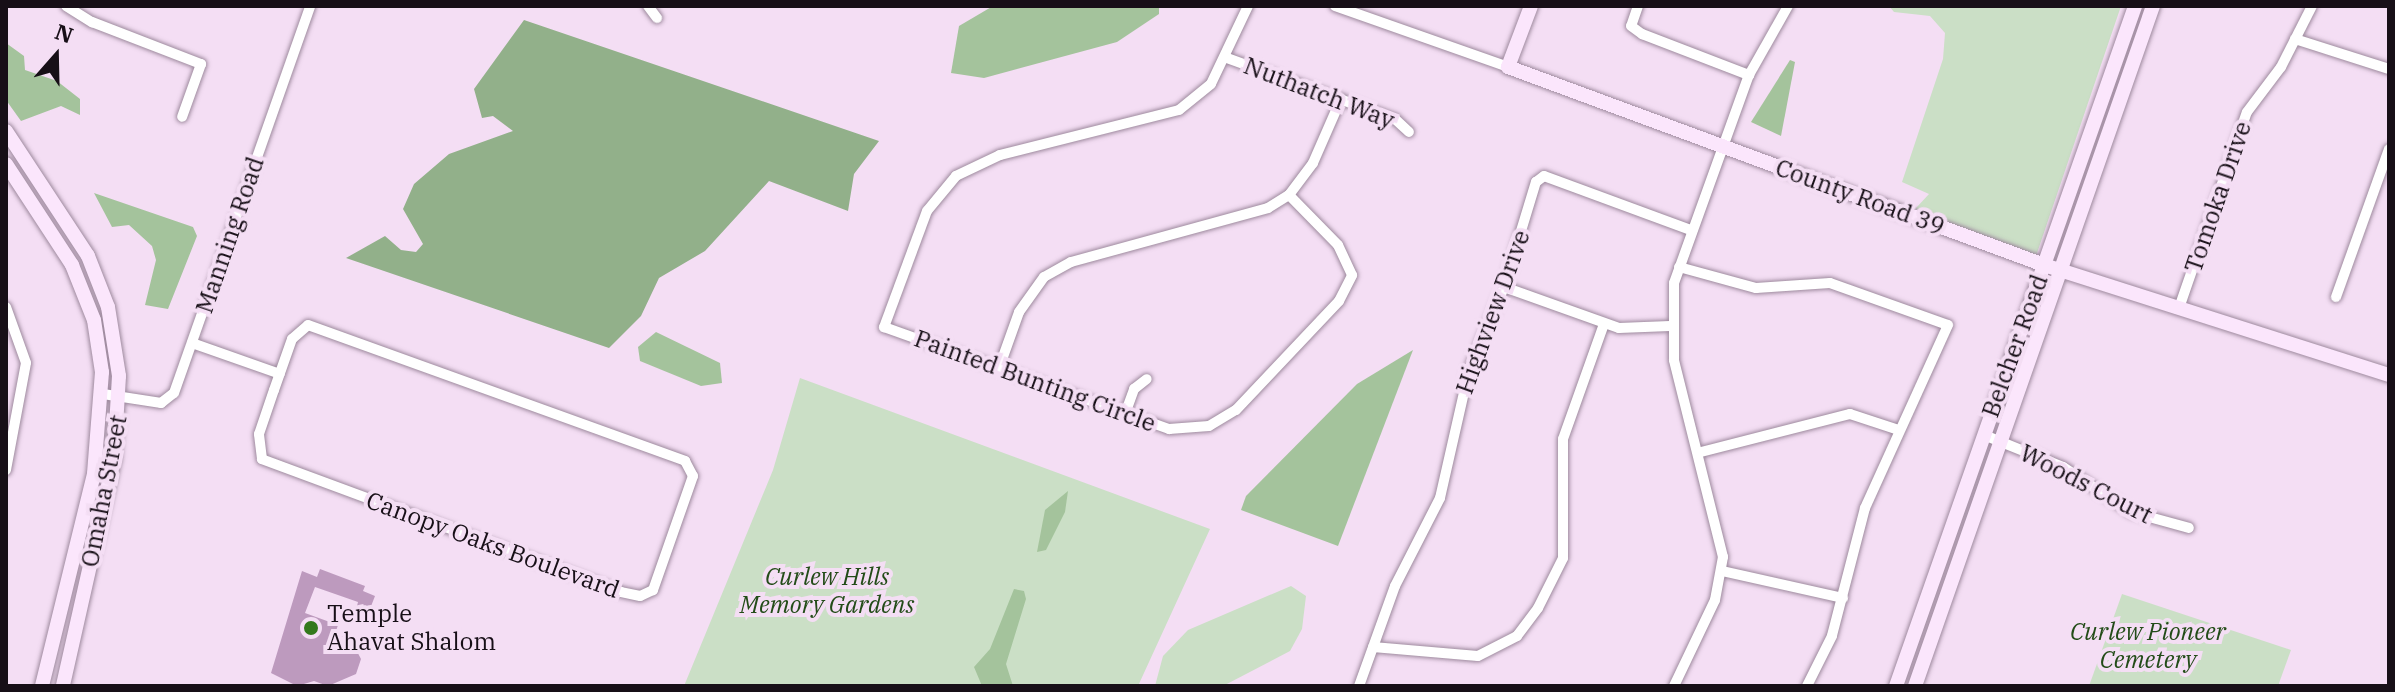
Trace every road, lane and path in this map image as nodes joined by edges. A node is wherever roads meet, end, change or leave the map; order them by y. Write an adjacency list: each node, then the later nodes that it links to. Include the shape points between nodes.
1 (66, 6): 19 (street, via 92,22 201,64)
2 (310, 6): 36 (street, Manning Road)
3 (648, 6): 12 (street)
4 (1248, 6): 14 (street)
5 (1335, 6): 15 (street, County Road 39)
6 (1531, 6): 15 (main road)
7 (1638, 6): 17 (street, via 1631,26 1642,34)
8 (1788, 6): 17 (street)
9 (2135, 6): 27 (main road, Belcher Road)
10 (2153, 6): 29 (main road, Belcher Road)
11 (2312, 6): 13 (street, Tomoka Drive)
12 (657, 18)
13 (2295, 39): 16 (street); 33 (street, Tomoka Drive, via 2247,112)
14 (1227, 58): 18 (street, Nuthatch Way); 37 (street, Painted Bunting Circle, via 1198,98 1179,110 1000,155 956,176 927,211 884,327)
15 (1508, 67): 22 (main road, County Road 39)
16 (2389, 69)
17 (1749, 75): 22 (street)
18 (1341, 99): 21 (street, Nuthatch Way, via 1395,119); 25 (street, via 1322,148)
19 (182, 117)
20 (6, 131): 42 (main road, Omaha Street, via 101,285)
21 (1409, 132)
22 (1722, 147): 26 (street); 27 (main road, County Road 39)
23 (2389, 149): 31 (street)
24 (6, 164): 41 (main road, Omaha Street, via 85,295 100,348)
25 (1289, 195): 37 (street, via 1236,222 1056,269 1026,298); 43 (street, Painted Bunting Circle, via 1338,245 1352,275 1339,301 1218,423 1169,429)
26 (1691, 230): 28 (street); 30 (street, Highview Drive, via 1544,176 1536,182)
27 (2044, 265): 29 (main road, County Road 39); 45 (main road, Belcher Road)
28 (1679, 267): 35 (street); 44 (street, via 1756,288 1830,283 1948,325)
29 (2061, 270): 33 (main road, County Road 39); 46 (main road, Belcher Road)
30 (1504, 287): 34 (street); 53 (street, Highview Drive, via 1469,370 1440,498 1395,586)
31 (2336, 297)
32 (6, 307): 48 (street, via 26,363)
33 (2179, 308): 39 (main road, County Road 39)
34 (1604, 324): 35 (street, via 1637,331); 53 (street, via 1569,414 1561,454 1563,558 1538,608 1517,636 1478,656)
35 (1670, 326): 47 (street)
36 (192, 343): 38 (street); 42 (street, Manning Road, via 174,393 161,403)
37 (999, 368): 43 (street, Painted Bunting Circle)
38 (280, 374): 38 (street, Canopy Oaks Boulevard, via 298,329 322,326 685,461 693,476 653,590 640,596 621,592 262,459 259,434)
39 (2389, 375)
40 (1147, 379): 43 (street, via 1134,389)
41 (103, 394): 42 (street, Manning Road); 50 (main road, Omaha Street)
42 (121, 396): 56 (main road, Omaha Street, via 114,459)
43 (1125, 414)
44 (1899, 430): 47 (street, via 1850,414); 52 (street, via 1865,508)
45 (1984, 435): 46 (street, Woods Court); 60 (main road, Belcher Road)
46 (2001, 441): 49 (street, Woods Court, via 2063,467 2131,512); 61 (main road, Belcher Road)
47 (1701, 452): 51 (street, via 1722,534)
48 (6, 470)
49 (2189, 528)
50 (80, 533): 54 (main road, Omaha Street); 55 (main road)
51 (1722, 571): 52 (street); 58 (street)
52 (1843, 598): 59 (street)
53 (1373, 647): 57 (street, Highview Drive)
54 (42, 686)
55 (52, 686)
56 (63, 686)
57 (1359, 686)
58 (1674, 686)
59 (1807, 686)
60 (1896, 686)
61 (1915, 686)

